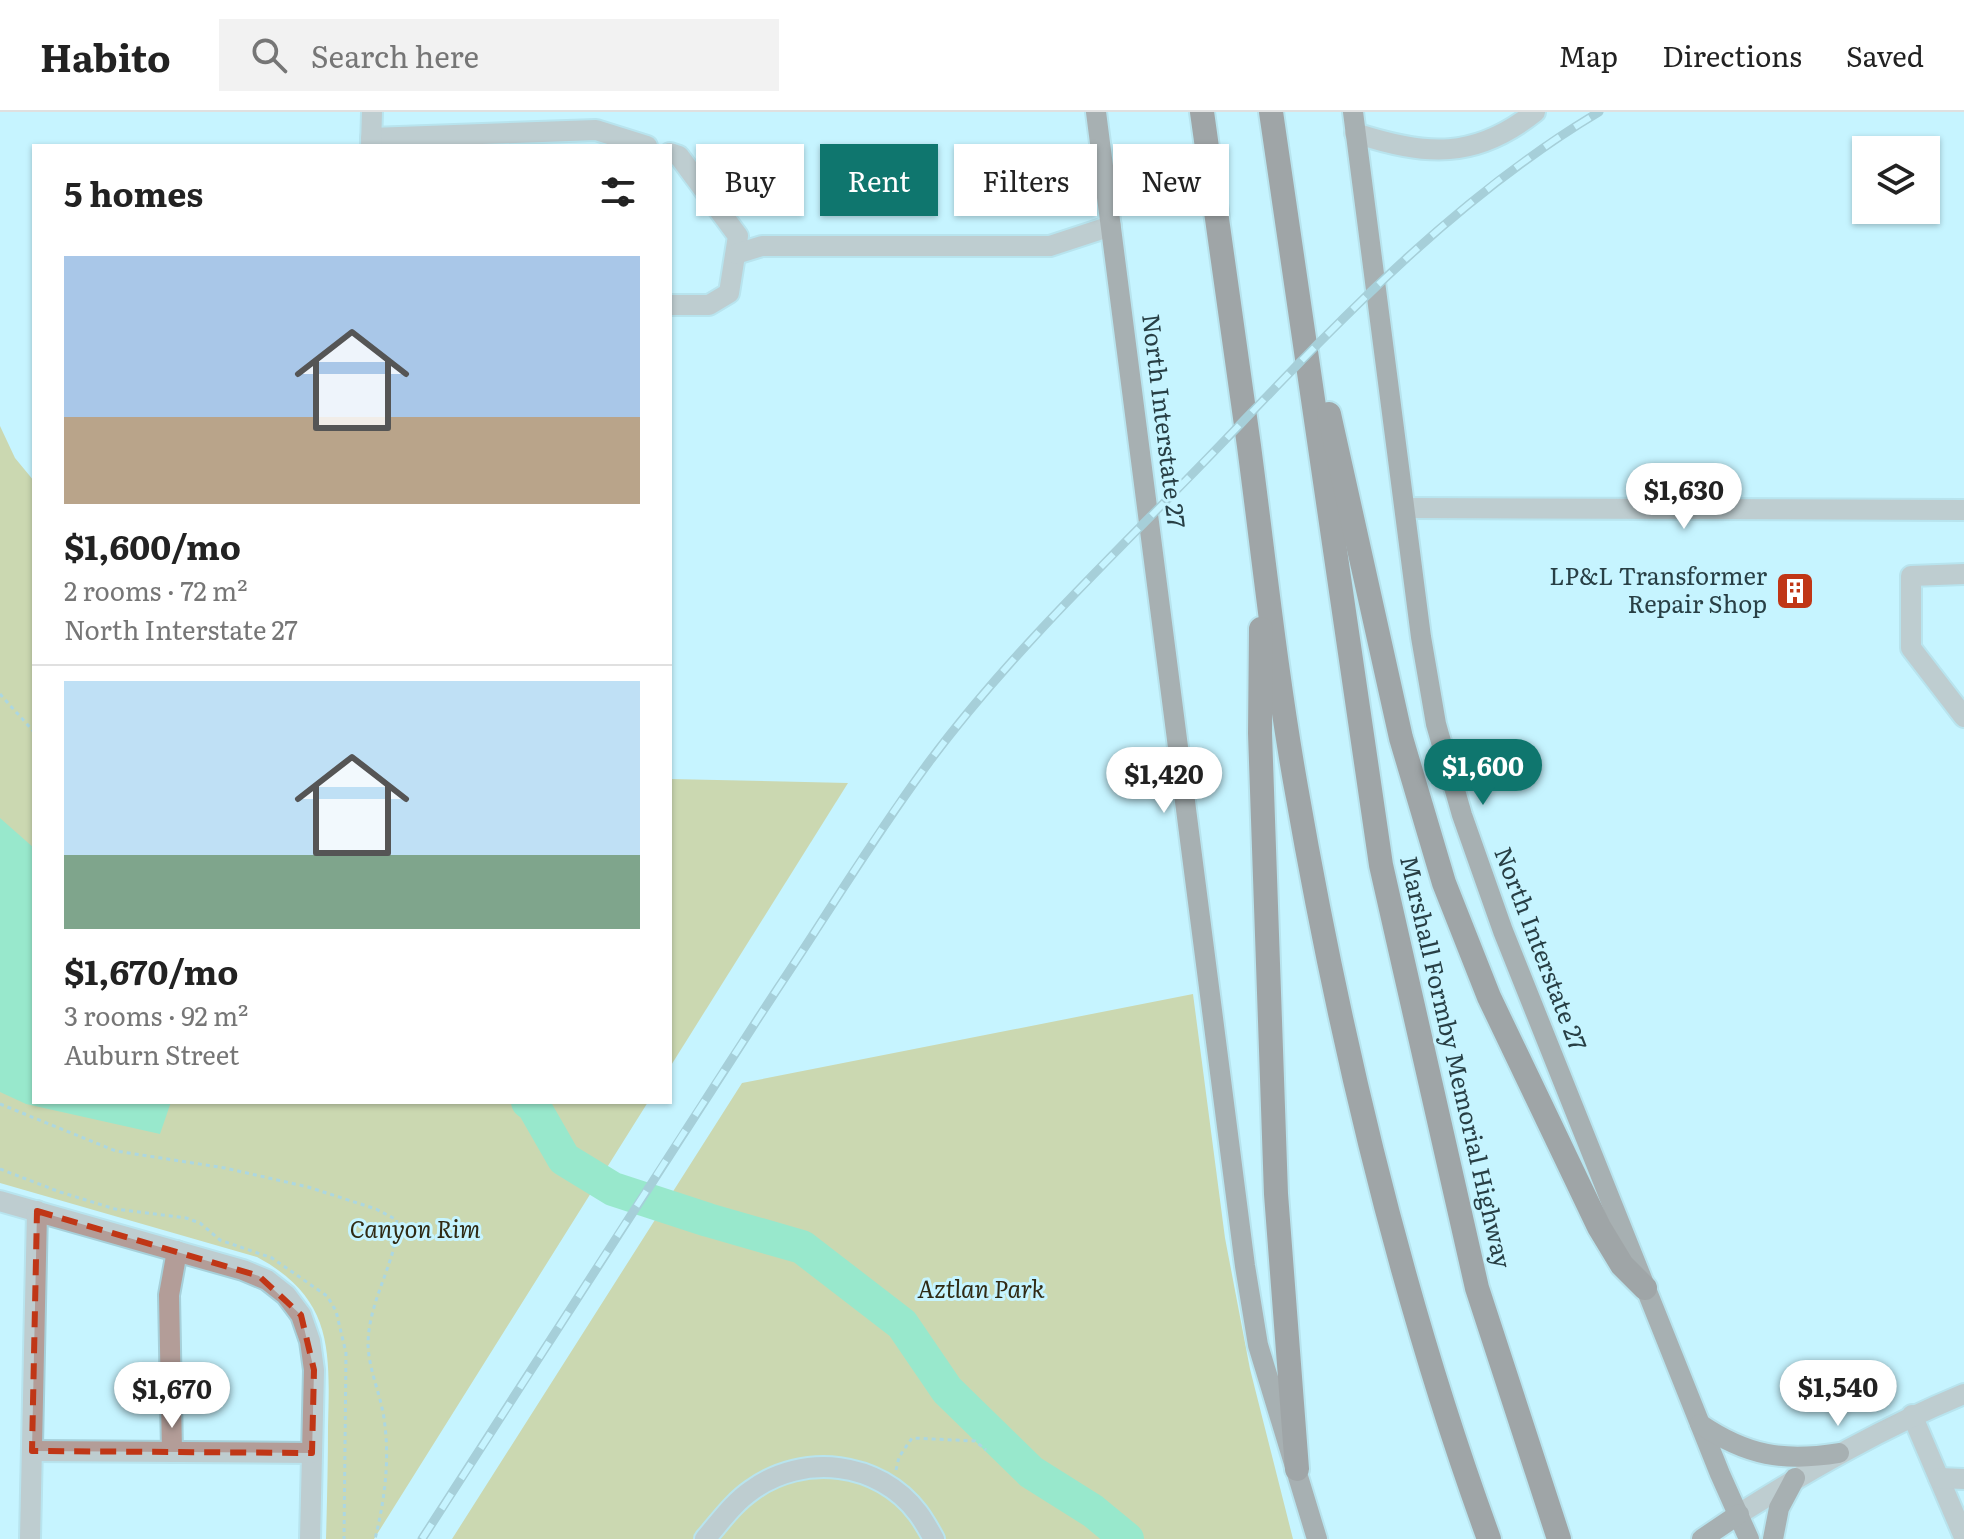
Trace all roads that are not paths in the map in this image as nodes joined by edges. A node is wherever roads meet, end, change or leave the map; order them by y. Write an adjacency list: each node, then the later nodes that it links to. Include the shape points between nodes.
1 (372, 112): 9 (street)
2 (1096, 112): 13 (main road, North Interstate 27)
3 (1202, 112): 18 (highway)
4 (1271, 112): 12 (highway, Marshall Formby Memorial Highway)
5 (1353, 112): 7 (main road, North Interstate 27)
6 (1535, 112): 7 (street, via 1501,137 1452,149 1417,149)
7 (1355, 133): 16 (main road, North Interstate 27)
8 (536, 140): 9 (street); 10 (street, via 596,130)
9 (371, 142)
10 (641, 144)
11 (672, 154): 14 (street, via 679,156 738,236)
12 (1282, 187): 24 (highway, via 1401,738 1444,883 1489,997 1599,1227 1622,1265); 44 (highway, Marshall Formby Memorial Highway, via 1381,865 1477,1288)
13 (1111, 226): 14 (street, via 1050,246 762,246); 32 (main road, North Interstate 27, via 1245,1266 1258,1345)
14 (736, 254): 15 (street, via 729,293 709,305)
15 (672, 305)
16 (1405, 508): 17 (street); 24 (main road, North Interstate 27, via 1436,724 1462,815)
17 (1964, 510)
18 (1264, 566): 32 (highway, via 1260,695 1276,1194); 37 (highway, via 1295,785 1344,1024 1403,1264)
19 (1964, 574): 20 (street, via 1911,576 1911,648)
20 (1964, 717)
21 (0, 1201): 22 (street)
22 (37, 1211): 23 (street); 28 (street)
23 (177, 1251): 29 (street, via 169,1295); 30 (street, via 259,1276 286,1295 301,1315 314,1370)
24 (1645, 1288): 27 (main road, North Interstate 27)
25 (1964, 1394): 26 (street)
26 (1912, 1415): 31 (street); 34 (street)
27 (1700, 1424): 31 (main road, via 1769,1455); 36 (main road, North Interstate 27)
28 (32, 1451): 29 (street); 39 (street)
29 (172, 1452): 30 (street)
30 (312, 1453): 40 (street)
31 (1839, 1453): 33 (street)
32 (1297, 1469): 43 (main road, North Interstate 27)
33 (1795, 1478): 36 (street); 47 (main road, via 1779,1508)
34 (1939, 1478): 35 (street); 38 (street)
35 (1964, 1479)
36 (1739, 1514): 45 (main road); 46 (main road, North Interstate 27)
37 (1485, 1528)
38 (1964, 1537)
39 (30, 1539)
40 (310, 1539)
41 (705, 1539): 42 (street, via 751,1490 794,1470 822,1466 874,1478 917,1511)
42 (934, 1539)
43 (1317, 1539)
44 (1559, 1539)
45 (1702, 1539)
46 (1749, 1539)
47 (1773, 1539)

